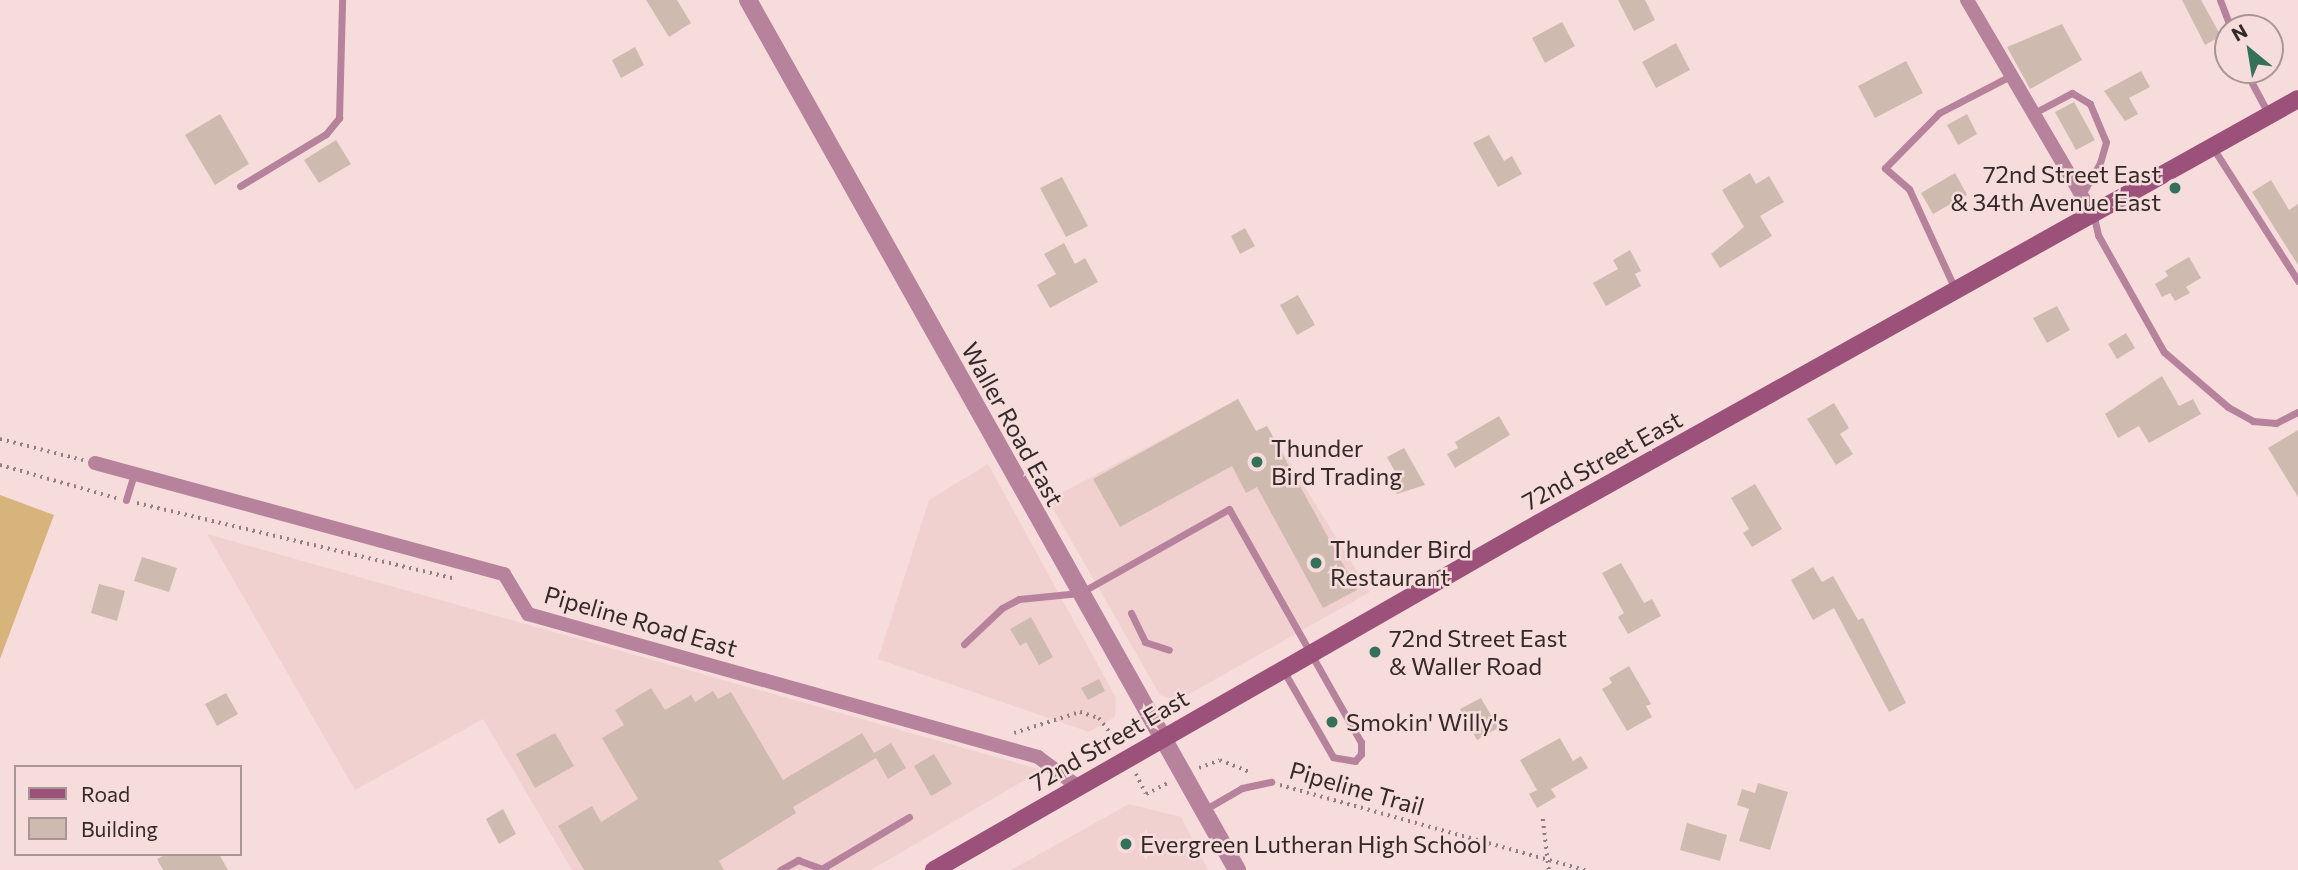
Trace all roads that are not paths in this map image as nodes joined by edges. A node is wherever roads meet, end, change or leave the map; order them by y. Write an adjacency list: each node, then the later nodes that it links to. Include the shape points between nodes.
1 (342, 0): 10 (lane, via 339,118 326,134)
2 (748, 0): 19 (street, Waller Road East)
3 (1967, 0): 4 (street)
4 (2010, 76): 7 (street); 14 (lane, via 1938,113 1885,168 1909,189)
5 (2252, 84): 8 (lane)
6 (2298, 99): 8 (main road, 72nd Street East)
7 (2032, 115): 11 (street); 11 (lane, via 2072,93 2090,104 2106,142)
8 (2269, 116): 9 (main road, 72nd Street East)
9 (2213, 147): 12 (main road, 72nd Street East); 13 (lane)
10 (240, 186)
11 (2082, 194): 12 (street)
12 (2092, 213): 14 (main road, 72nd Street East); 15 (lane, via 2098,235 2164,352 2228,407 2253,421 2276,423)
13 (2298, 281)
14 (1955, 289): 23 (main road, 72nd Street East)
15 (2298, 412)
16 (95, 463): 17 (street, Pipeline Road East)
17 (134, 474): 18 (lane); 27 (street, Pipeline Road East, via 504,574 528,614 1038,757)
18 (126, 500)
19 (1080, 593): 21 (lane, via 1019,599 1002,608); 23 (lane, via 1229,509); 25 (street, Waller Road East)
20 (1130, 613): 22 (lane, via 1145,642)
21 (964, 644)
22 (1169, 650)
23 (1308, 654): 24 (main road, 72nd Street East); 24 (lane, via 1361,742 1361,754 1355,761 1333,757)
24 (1283, 669): 25 (main road, 72nd Street East)
25 (1163, 737): 27 (main road, 72nd Street East); 28 (street, Waller Road East)
26 (1271, 782): 28 (lane, via 1242,788)
27 (1077, 786): 32 (main road, 72nd Street East)
28 (1203, 810): 33 (street, Waller Road East)
29 (909, 817): 30 (lane)
30 (824, 869): 31 (lane, via 798,860)
31 (780, 870)
32 (934, 870)
33 (1237, 870)

